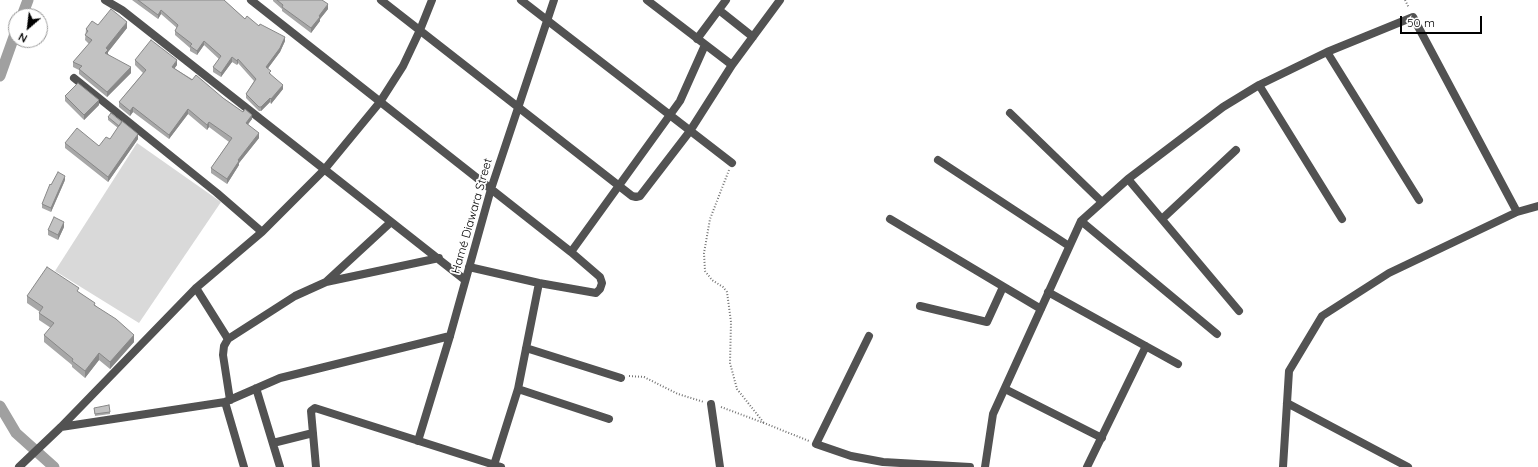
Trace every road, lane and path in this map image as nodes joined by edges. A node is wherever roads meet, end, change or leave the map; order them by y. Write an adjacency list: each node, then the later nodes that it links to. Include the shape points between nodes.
1 (105, 0): 28 (street, via 122,10)
2 (251, 0): 20 (street)
3 (381, 0): 12 (street)
4 (432, 0): 12 (street)
5 (521, 0): 11 (street)
6 (554, 0): 11 (street, Hamé Diawara Street)
7 (647, 0): 14 (street)
8 (726, 0): 10 (street)
9 (780, 0): 13 (street)
10 (719, 10): 13 (street); 14 (street)
11 (547, 20): 21 (street, Hamé Diawara Street); 23 (street)
12 (420, 30): 20 (street, via 403,66); 21 (street)
13 (753, 37): 17 (street)
14 (697, 39): 15 (street)
15 (705, 45): 17 (street); 23 (street, via 680,101)
16 (1327, 52): 19 (street); 32 (street); 35 (street, via 1413,17)
17 (732, 65): 24 (street)
18 (74, 78): 41 (street)
19 (1259, 86): 29 (street, via 1223,107); 38 (street)
20 (380, 102): 28 (street); 31 (street)
21 (518, 107): 30 (street); 31 (street, Hamé Diawara Street)
22 (1010, 113): 33 (street)
23 (670, 116): 24 (street); 30 (street)
24 (690, 131): 27 (street); 30 (street, via 640,196 632,196)
25 (1236, 150): 37 (street)
26 (938, 160): 42 (street)
27 (732, 163): 70 (path, via 710,219 704,253 705,271 727,292 731,322 730,362 737,389)
28 (324, 170): 40 (street); 41 (street)
29 (1128, 179): 33 (street); 37 (street)
30 (619, 185): 43 (street)
31 (491, 189): 43 (street); 45 (street, Hamé Diawara Street)
32 (1419, 200)
33 (1102, 202): 39 (street)
34 (1538, 206): 35 (street)
35 (1517, 212): 67 (street, via 1389,273 1322,316 1289,371)
36 (890, 219): 49 (street)
37 (1162, 219): 54 (street)
38 (1342, 219)
39 (1081, 221): 42 (street); 55 (street)
40 (391, 222): 44 (street); 47 (street)
41 (262, 232): 50 (street)
42 (1069, 246): 51 (street)
43 (571, 252): 48 (street, via 600,278 602,283 596,293)
44 (439, 258): 46 (street); 47 (street)
45 (469, 267): 46 (street, Hamé Diawara Street); 48 (street)
46 (465, 280): 56 (street, Hamé Diawara Street)
47 (326, 282): 58 (street, via 295,296)
48 (539, 283): 60 (street)
49 (1003, 287): 52 (street, via 987,322); 53 (street)
50 (196, 288): 58 (street); 71 (street)
51 (1048, 292): 53 (street); 59 (street)
52 (920, 306)
53 (1041, 309): 65 (street)
54 (1239, 311)
55 (1217, 334)
56 (450, 336): 63 (street, via 280,378); 74 (street, Hamé Diawara Street)
57 (869, 336): 82 (street, via 816,444 851,456 883,462)
58 (228, 339): 66 (street, via 223,355)
59 (1146, 346): 61 (street); 73 (street)
60 (526, 348): 62 (street); 64 (street)
61 (1178, 364)
62 (620, 378)
63 (256, 388): 66 (street); 75 (street)
64 (518, 389): 69 (street); 76 (street)
65 (1005, 389): 73 (street); 83 (street, via 994,414)
66 (227, 401): 71 (street); 78 (street)
67 (1287, 403): 85 (street); 86 (street)
68 (711, 404): 81 (street)
69 (609, 419)
70 (764, 423)
71 (61, 427): 77 (street)
72 (313, 433): 74 (street, via 310,411 315,408); 75 (street); 80 (street)
73 (1102, 438): 84 (street)
74 (418, 441): 76 (street)
75 (273, 443): 79 (street)
76 (497, 466)
77 (19, 467)
78 (244, 467)
79 (280, 467)
80 (316, 467)
81 (720, 467)
82 (970, 467)
83 (985, 467)
84 (1088, 467)
85 (1283, 467)
86 (1408, 467)

